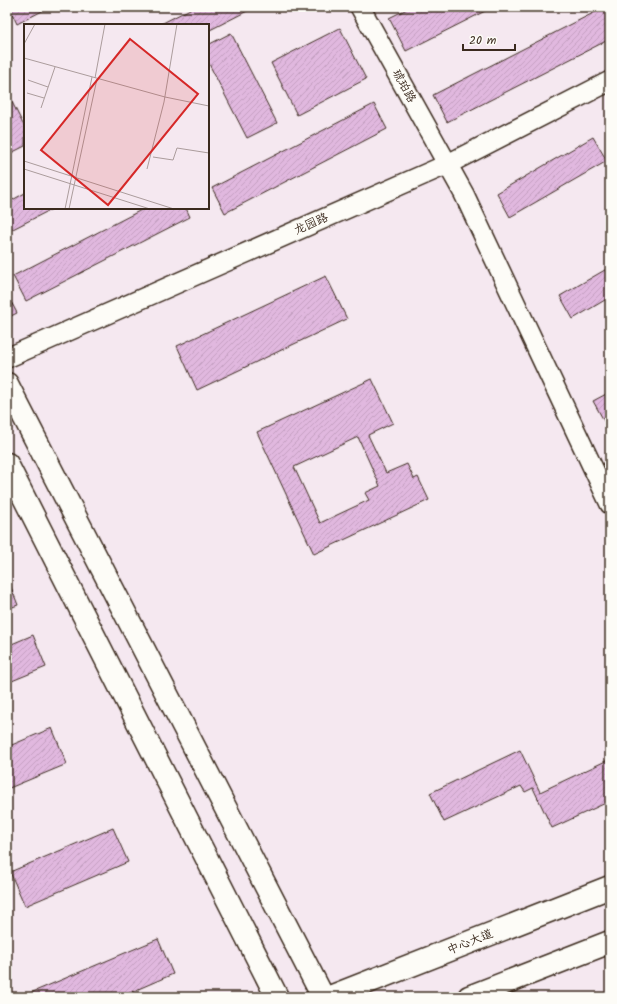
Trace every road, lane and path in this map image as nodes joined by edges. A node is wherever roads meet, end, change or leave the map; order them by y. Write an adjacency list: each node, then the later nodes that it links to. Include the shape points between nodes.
1 (360, 7): 3 (street, 琥珀路)
2 (610, 80): 3 (street, 龙园路)
3 (448, 164): 4 (street, 龙园路); 7 (street, 琥珀路)
4 (7, 358)
5 (7, 384): 11 (street)
6 (7, 464): 10 (street)
7 (610, 504)
8 (610, 887): 12 (street, 中心大道)
9 (610, 942): 13 (street)
10 (277, 997)
11 (323, 997)
12 (330, 997)
13 (470, 997)

